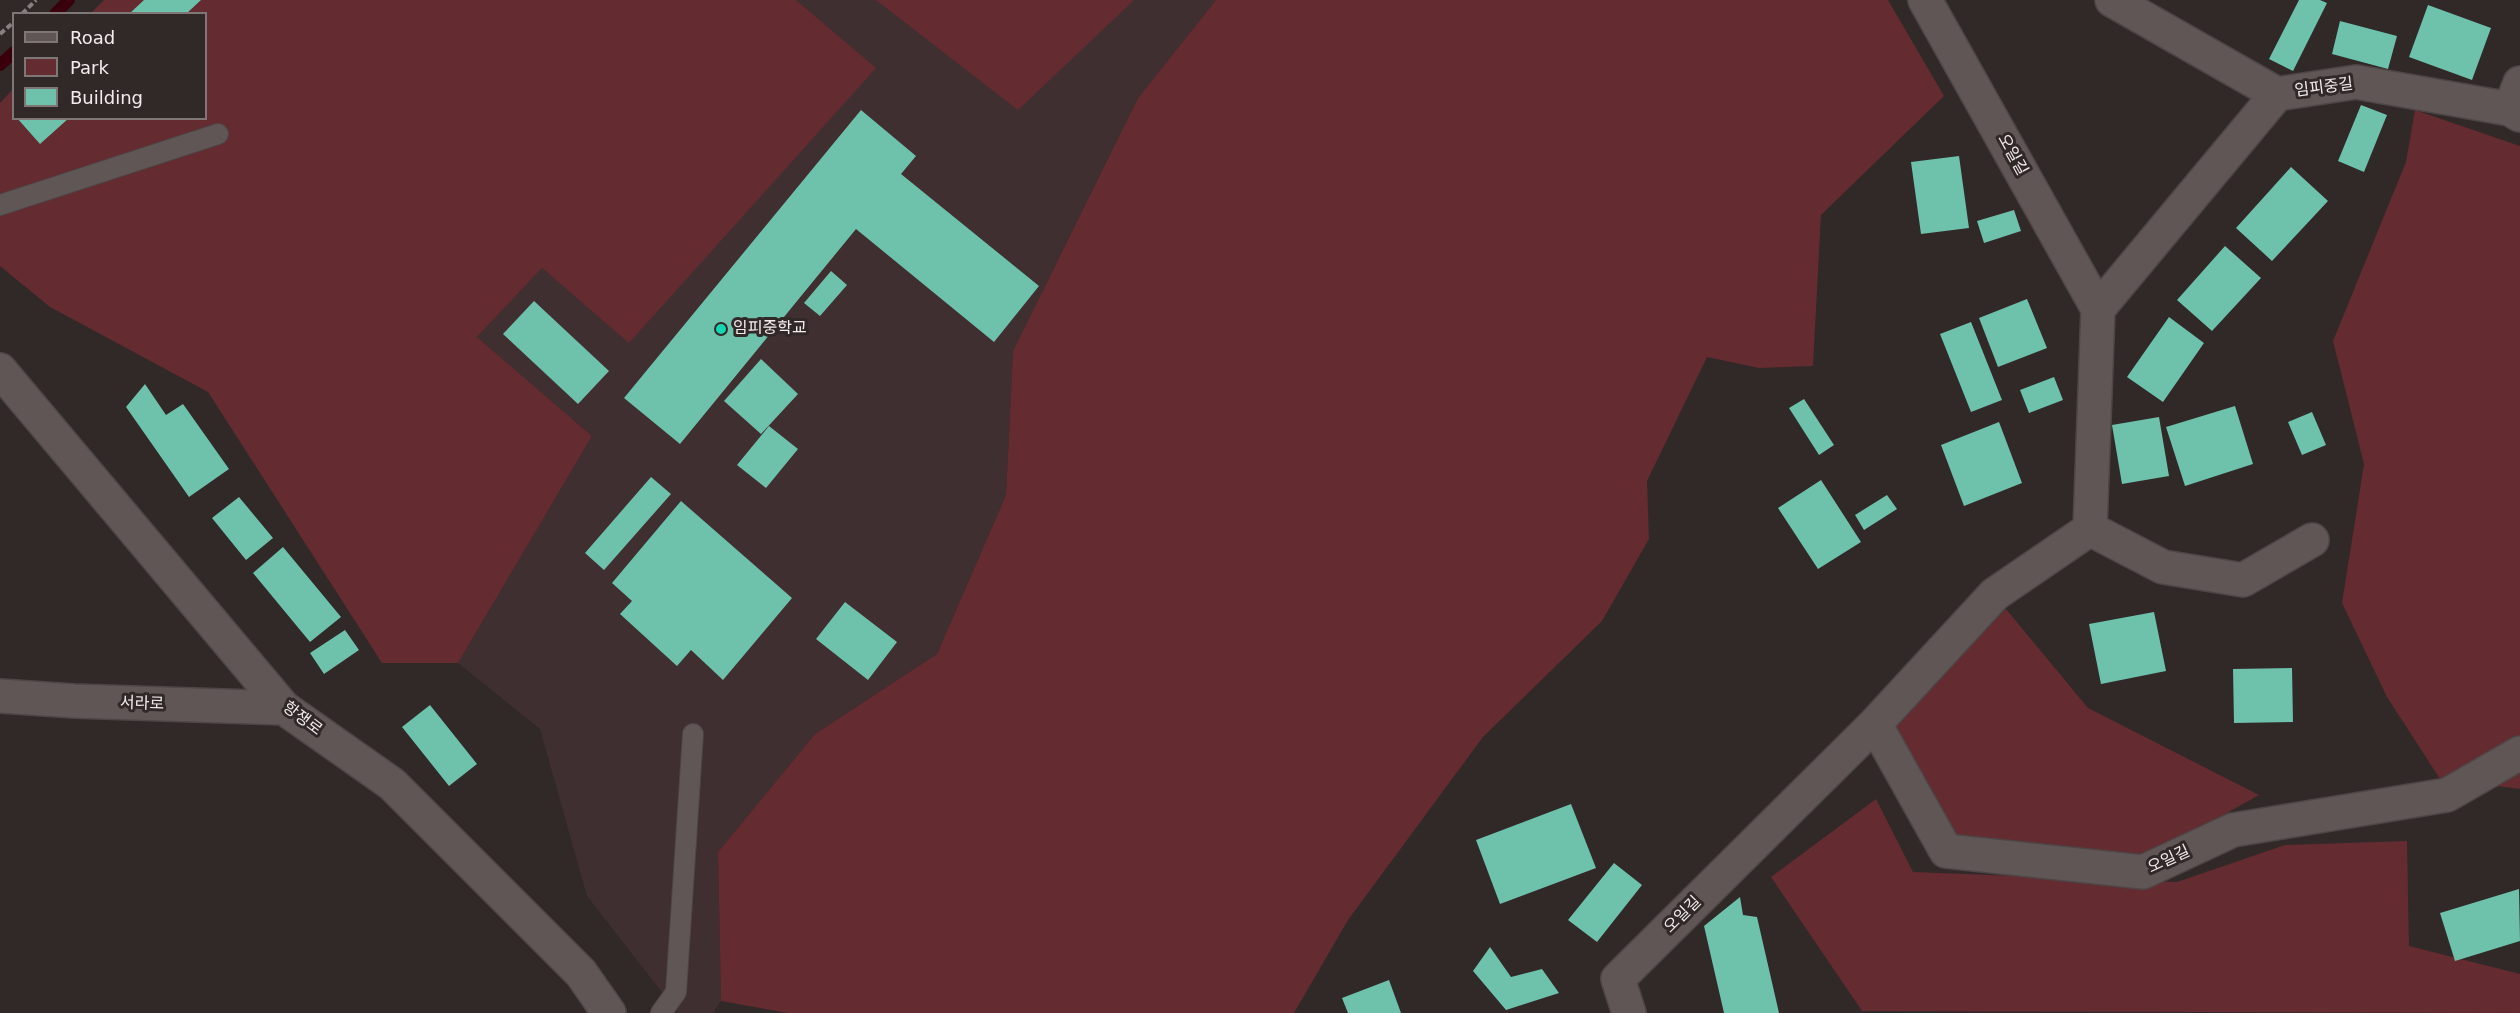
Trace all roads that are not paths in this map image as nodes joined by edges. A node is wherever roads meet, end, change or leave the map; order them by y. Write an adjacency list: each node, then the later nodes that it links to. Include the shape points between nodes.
1 (1925, 0): 7 (street, 오일길)
2 (2112, 0): 3 (street, 임피중길)
3 (2277, 93): 4 (street, 임피중길, via 2356,82); 7 (street)
4 (2517, 102)
5 (218, 134): 6 (lane)
6 (0, 205)
7 (2098, 309): 9 (street)
8 (0, 370): 12 (street, 항쟁로)
9 (2090, 529): 10 (street, via 2163,567 2243,580); 13 (street, 오일길, via 1995,594)
10 (2312, 540)
11 (0, 696): 12 (street, 서라로)
12 (284, 708): 16 (street, 항쟁로, via 392,784 581,973)
13 (1875, 724): 15 (street, 오일길, via 1946,851 2143,872 2233,830 2447,795); 18 (street, 오일길, via 1618,979)
14 (693, 734): 17 (lane, via 676,992)
15 (2520, 753)
16 (609, 1013)
17 (661, 1013)
18 (1629, 1013)

